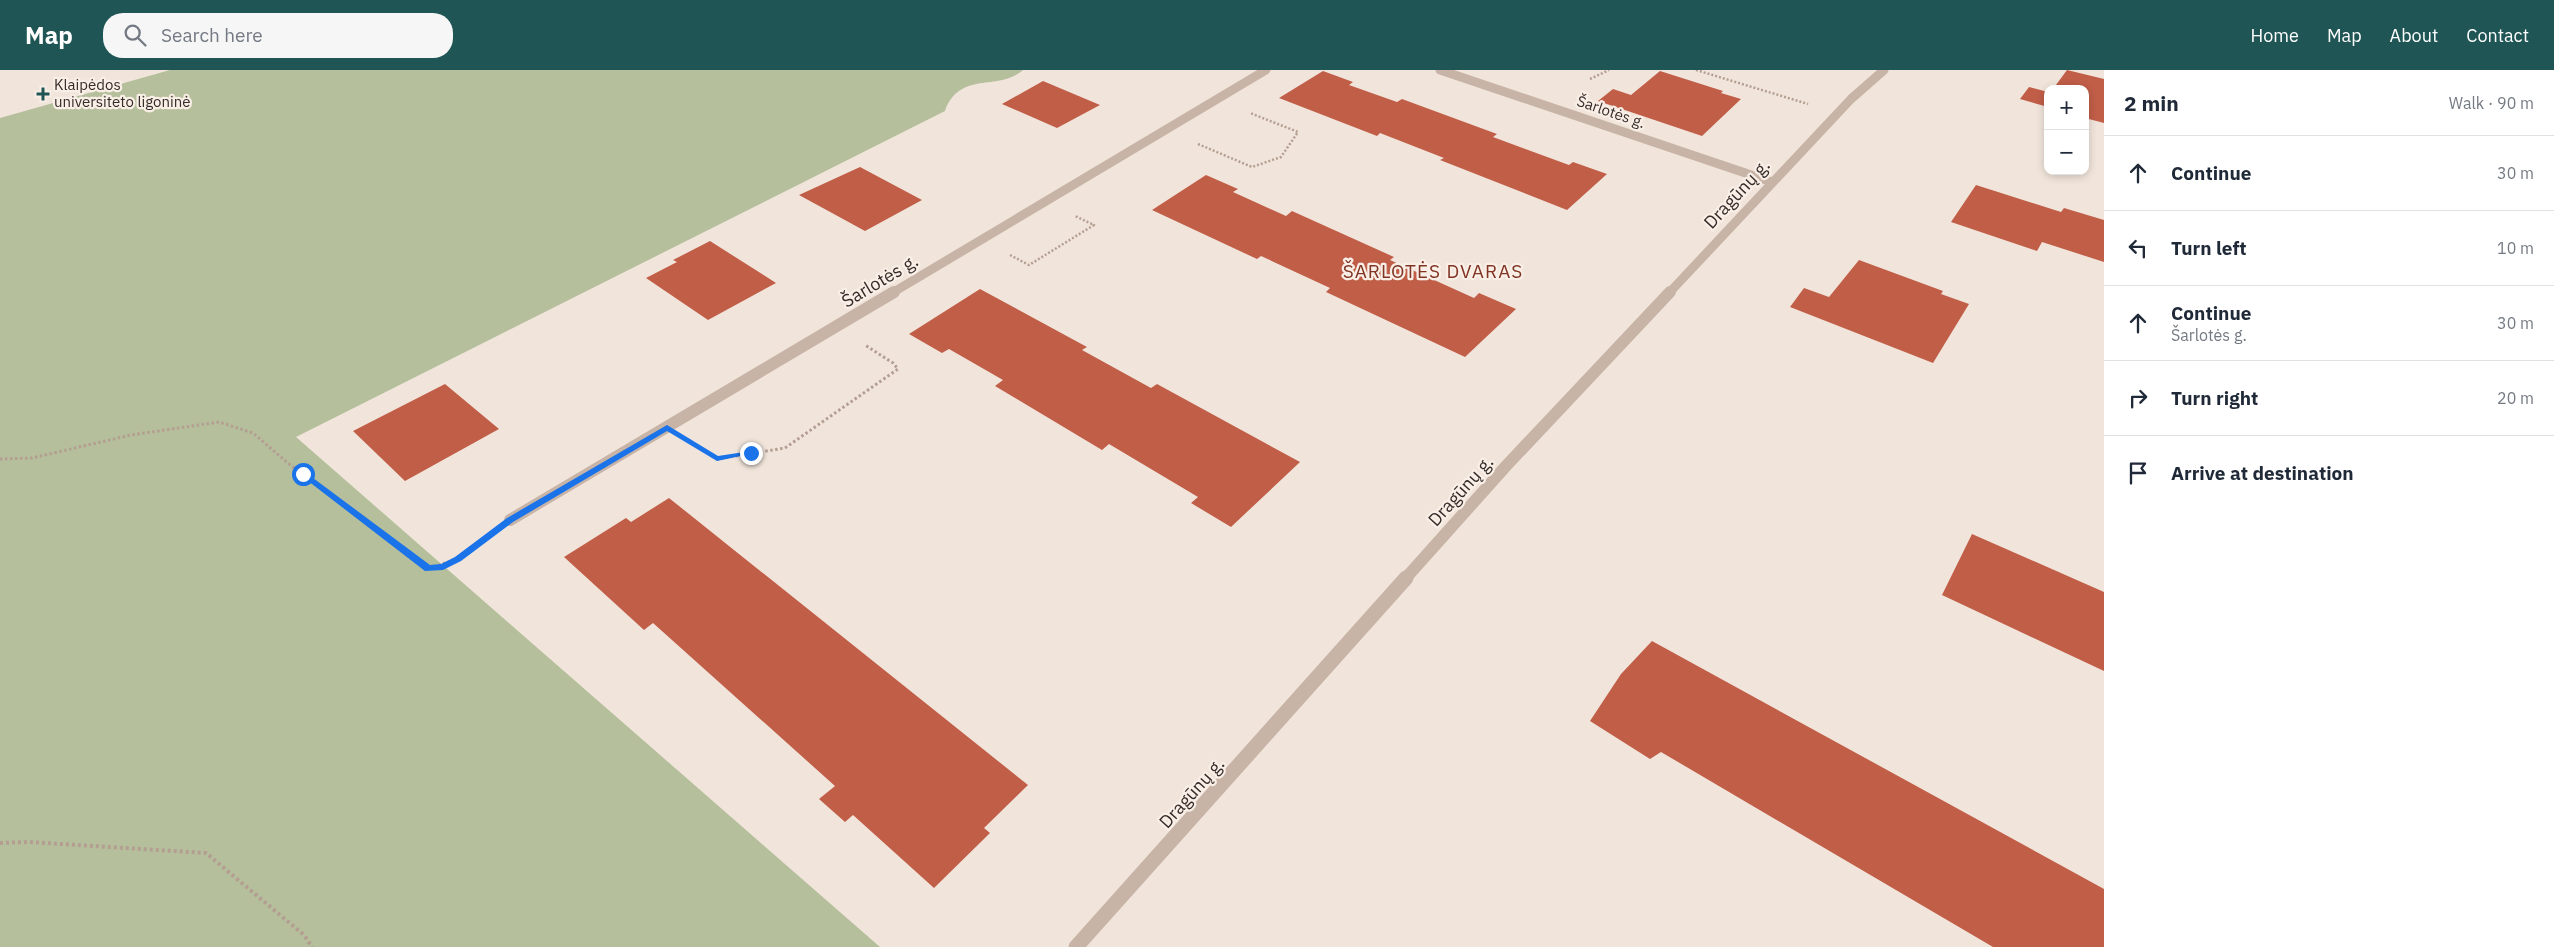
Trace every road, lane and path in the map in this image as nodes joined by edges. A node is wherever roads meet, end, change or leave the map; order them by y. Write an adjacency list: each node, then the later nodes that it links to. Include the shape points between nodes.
1 (1266, 70): 7 (street, Šarlotės g.)
2 (1440, 70): 10 (street, Šarlotės g.)
3 (1609, 70): 6 (path)
4 (1696, 70): 8 (path, via 1790,100)
5 (1884, 70): 8 (street, Dragūnų g.)
6 (1590, 79)
7 (1216, 100): 9 (street, Šarlotės g.); 9 (path, via 1298,132 1280,157 1252,167)
8 (1839, 111): 10 (street, Dragūnų g.)
9 (1165, 130): 11 (street, Šarlotės g.)
10 (1772, 182): 19 (street, Dragūnų g., via 1506,466)
11 (1045, 202): 12 (street, Šarlotės g.); 12 (path, via 1094,225 1029,265)
12 (981, 240): 13 (street, Šarlotės g.)
13 (836, 326): 14 (street, Šarlotės g.); 14 (path, via 898,369 785,448 717,459)
14 (667, 427): 16 (street, Šarlotės g.)
15 (0, 459): 16 (path, via 32,458 131,435 219,422 253,433 288,464 428,568 443,567 458,559)
16 (510, 520)
17 (0, 843): 18 (path, via 206,853 304,935)
18 (312, 947)
19 (1076, 947)

